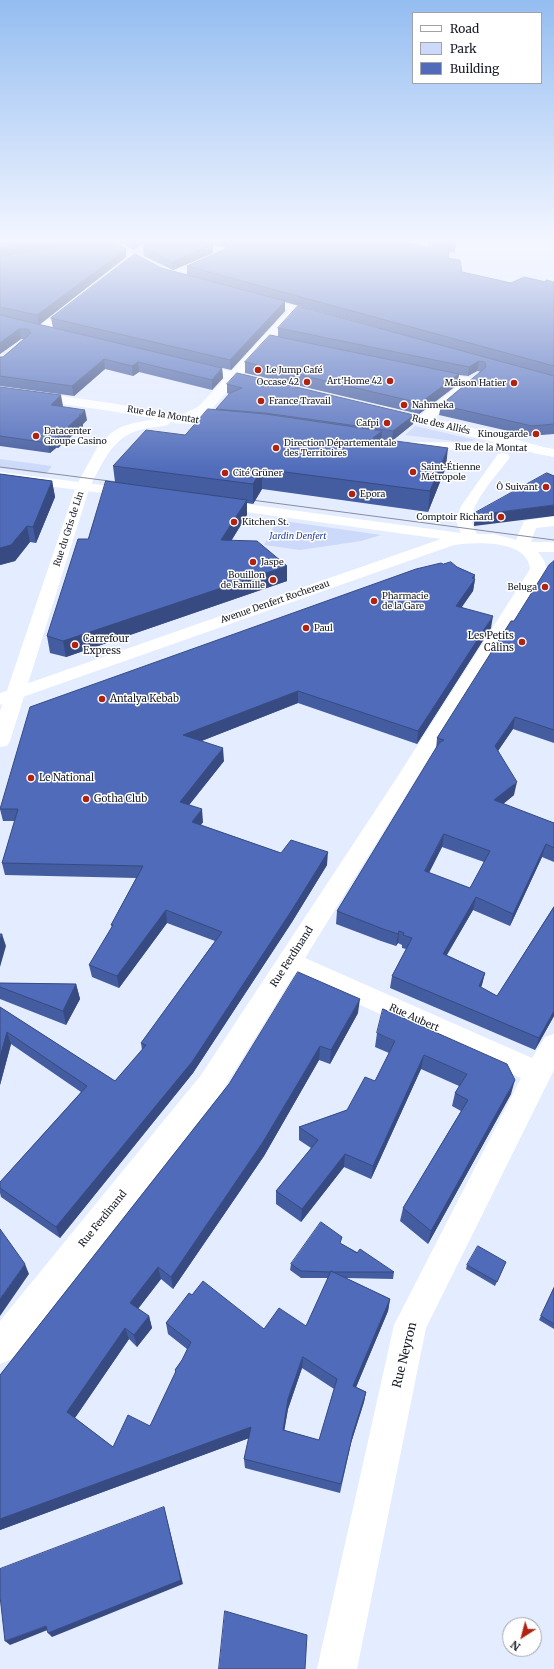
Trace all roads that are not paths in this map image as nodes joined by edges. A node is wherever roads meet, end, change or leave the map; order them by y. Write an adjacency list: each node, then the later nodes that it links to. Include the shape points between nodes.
1 (58, 317): 6 (street)
2 (289, 317): 8 (street)
3 (324, 317): 4 (street)
4 (335, 320)
5 (27, 327): 6 (street)
6 (41, 330): 7 (street)
7 (56, 333)
8 (267, 340): 9 (street); 13 (street)
9 (280, 342)
10 (182, 364): 13 (street)
11 (417, 371): 14 (street)
12 (482, 372): 14 (street)
13 (234, 376): 15 (street); 18 (street, via 204,409)
14 (470, 382): 19 (street)
15 (272, 385)
16 (0, 391): 18 (street, Rue de la Montat)
17 (370, 408): 19 (street, Rue des Alliés)
18 (180, 420): 20 (street, Rue de la Montat); 26 (street, Rue du Gris de Lin, via 138,426 116,436 105,446)
19 (423, 420): 22 (street, Rue des Alliés)
20 (236, 425)
21 (554, 447): 22 (street)
22 (538, 450): 23 (street, Rue des Alliés); 24 (street, Rue de la Montat, via 517,456); 24 (street, Rue de la Montat, via 506,447 398,447 445,456)
23 (554, 453)
24 (503, 456): 30 (street, via 466,511 464,521)
25 (0, 476): 26 (street)
26 (83, 486): 27 (street); 33 (street, Rue du Gris de Lin)
27 (150, 495)
28 (204, 502): 30 (street)
29 (554, 521): 31 (street, via 529,524)
30 (472, 538): 31 (street, Avenue Denfert Rochereau, via 494,539); 33 (street, Avenue Denfert Rochereau, via 451,541)
31 (522, 547): 32 (street, Avenue Denfert Rochereau); 35 (street, Rue Ferdinand, via 533,554 538,563 538,570)
32 (554, 547)
33 (8, 696): 34 (street, Rue du Gris de Lin)
34 (0, 741)
35 (289, 962): 37 (street, Rue Aubert); 38 (street, Rue Ferdinand, via 211,1084)
36 (554, 1045): 37 (street, Rue Neyron)
37 (538, 1073): 39 (street, Rue Neyron, via 410,1325)
38 (0, 1347)
39 (337, 1669)

